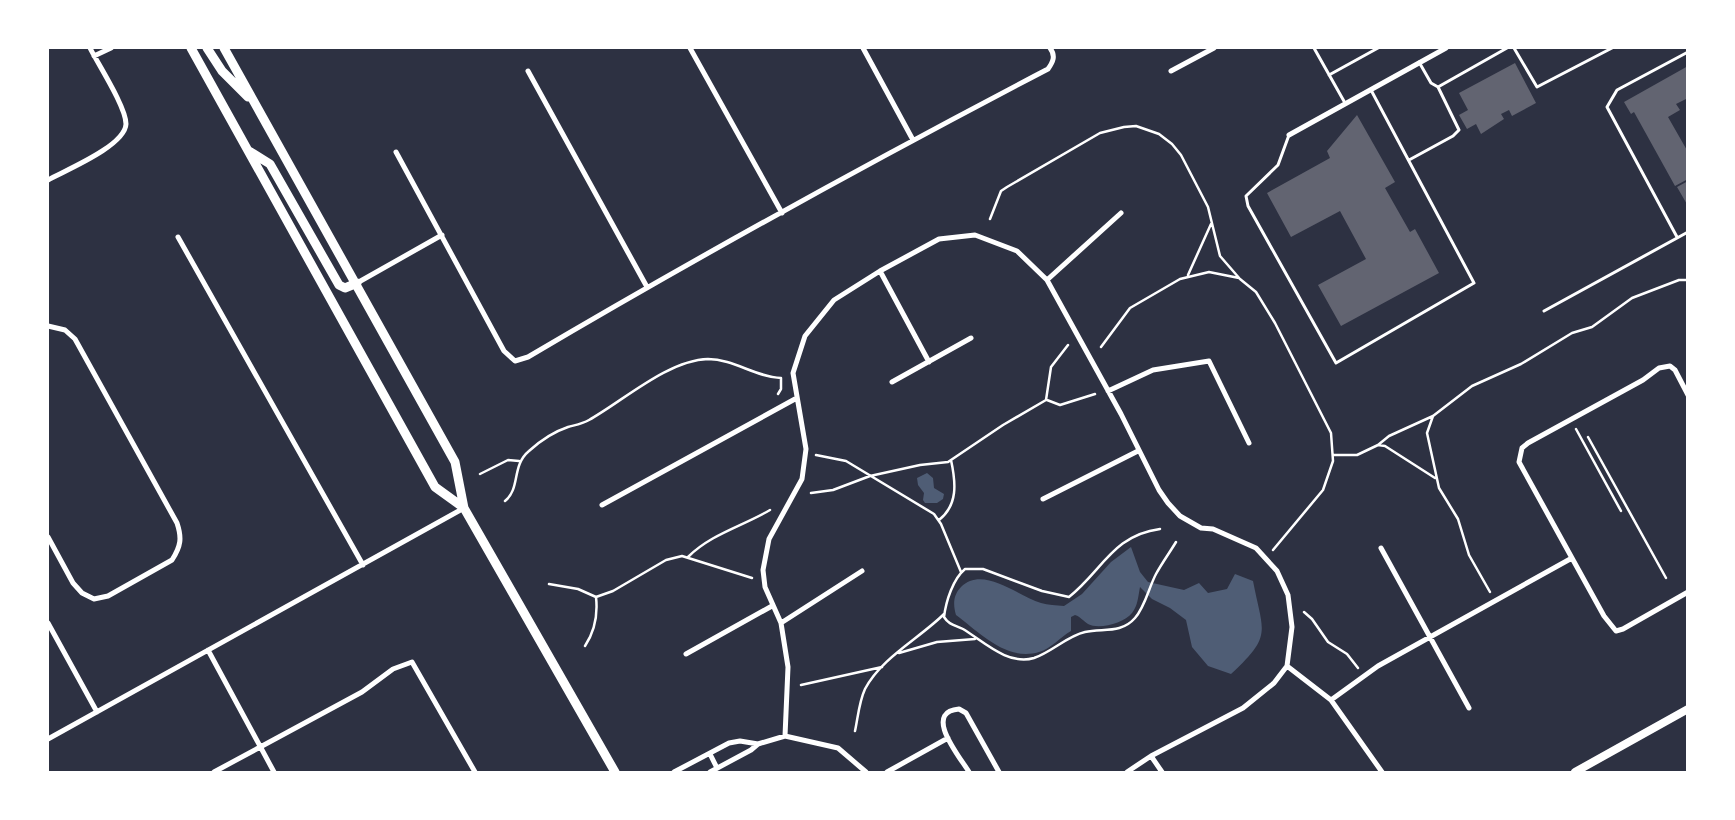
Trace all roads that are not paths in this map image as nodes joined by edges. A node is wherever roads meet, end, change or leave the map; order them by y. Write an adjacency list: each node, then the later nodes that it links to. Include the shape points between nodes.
1 (90, 48): 18 (street)
2 (111, 48): 18 (street)
3 (191, 48): 29 (main road)
4 (207, 48): 26 (main road, via 222,71)
5 (224, 48): 26 (main road)
6 (690, 48): 33 (street)
7 (863, 48): 28 (street)
8 (1050, 48): 28 (street, via 1053,61 1048,69)
9 (1214, 48): 16 (street)
10 (1314, 48): 22 (lane)
11 (1378, 48): 22 (lane)
12 (1446, 48): 19 (street)
13 (1507, 48): 23 (lane)
14 (1514, 48): 15 (lane, via 1537,88)
15 (1612, 48)
16 (1203, 50): 21 (street)
17 (1688, 52): 38 (lane, via 1618,90 1607,107)
18 (94, 56): 32 (street, via 125,115 124,131 109,147)
19 (1419, 62): 23 (lane, via 1431,83); 24 (street)
20 (528, 71): 42 (street)
21 (1171, 71)
22 (1329, 74): 25 (lane)
23 (1438, 87): 31 (lane, via 1459,130 1454,136)
24 (1371, 89): 25 (street); 31 (lane)
25 (1345, 103): 27 (street)
26 (255, 104): 41 (main road)
27 (1288, 135): 31 (lane, via 1278,165 1246,196 1248,206 1336,362 1474,283)
28 (913, 140): 33 (street)
29 (247, 149): 41 (main road, via 270,164 339,285 345,288); 55 (main road, via 435,487)
30 (396, 152): 36 (street)
31 (1409, 160)
32 (48, 180)
33 (782, 213): 42 (street)
34 (1121, 213): 40 (street)
35 (1688, 232): 38 (lane)
36 (442, 235): 41 (street); 42 (street, via 504,352 515,361 528,357)
37 (178, 237): 59 (street)
38 (1677, 237): 43 (lane)
39 (880, 271): 40 (street, via 939,239 975,236 1017,251); 46 (street); 50 (street, via 834,300 805,336 792,373)
40 (1047, 280): 48 (street)
41 (357, 283): 55 (main road, via 455,462)
42 (647, 286)
43 (1544, 311)
44 (48, 326): 56 (street, via 65,330 74,339 177,523 181,537 179,550 172,560 108,596 94,599 73,583)
45 (971, 338): 46 (street)
46 (929, 362): 47 (street)
47 (892, 382)
48 (1108, 391): 51 (street, via 1152,370 1208,361); 52 (street)
49 (1688, 395): 58 (street, via 1675,370 1664,366 1522,448 1521,467)
50 (796, 399): 54 (street); 62 (street, via 806,448 802,479 765,554 765,587)
51 (1249, 443)
52 (1138, 451): 53 (street); 68 (street, via 1159,490 1180,516 1201,528 1213,529 1256,548 1277,571 1288,595 1292,627)
53 (1043, 499)
54 (602, 505)
55 (464, 508): 59 (street); 84 (main road)
56 (48, 537)
57 (1381, 548): 65 (street)
58 (1572, 558): 61 (street, via 1604,616 1616,631); 65 (street)
59 (363, 565): 66 (street)
60 (862, 571): 64 (street)
61 (1688, 592)
62 (772, 606): 64 (street); 67 (street)
63 (48, 623): 72 (street)
64 (781, 623): 73 (street, via 788,666)
65 (1429, 637): 69 (street, via 1378,666); 70 (street)
66 (208, 650): 72 (street); 77 (street)
67 (686, 654)
68 (1287, 666): 69 (street); 79 (street, via 1274,684 1242,708)
69 (1331, 700): 93 (street)
70 (1469, 708)
71 (1688, 709): 94 (street)
72 (97, 712): 75 (street)
73 (785, 736): 76 (street); 87 (street, via 838,748)
74 (948, 738): 88 (street); 89 (street); 90 (street, via 942,723 944,716 951,709 959,709 966,713)
75 (48, 739)
76 (758, 744): 78 (street, via 734,742); 80 (street)
77 (260, 748): 81 (street); 82 (street); 83 (street, via 362,692 393,669 412,662)
78 (710, 754): 80 (street); 85 (street)
79 (1151, 756): 91 (street); 92 (street)
80 (718, 768): 86 (street)
81 (214, 772)
82 (274, 772)
83 (474, 772)
84 (615, 772)
85 (674, 772)
86 (710, 772)
87 (866, 772)
88 (887, 772)
89 (969, 772)
90 (998, 772)
91 (1127, 772)
92 (1162, 772)
93 (1382, 772)
94 (1575, 772)

